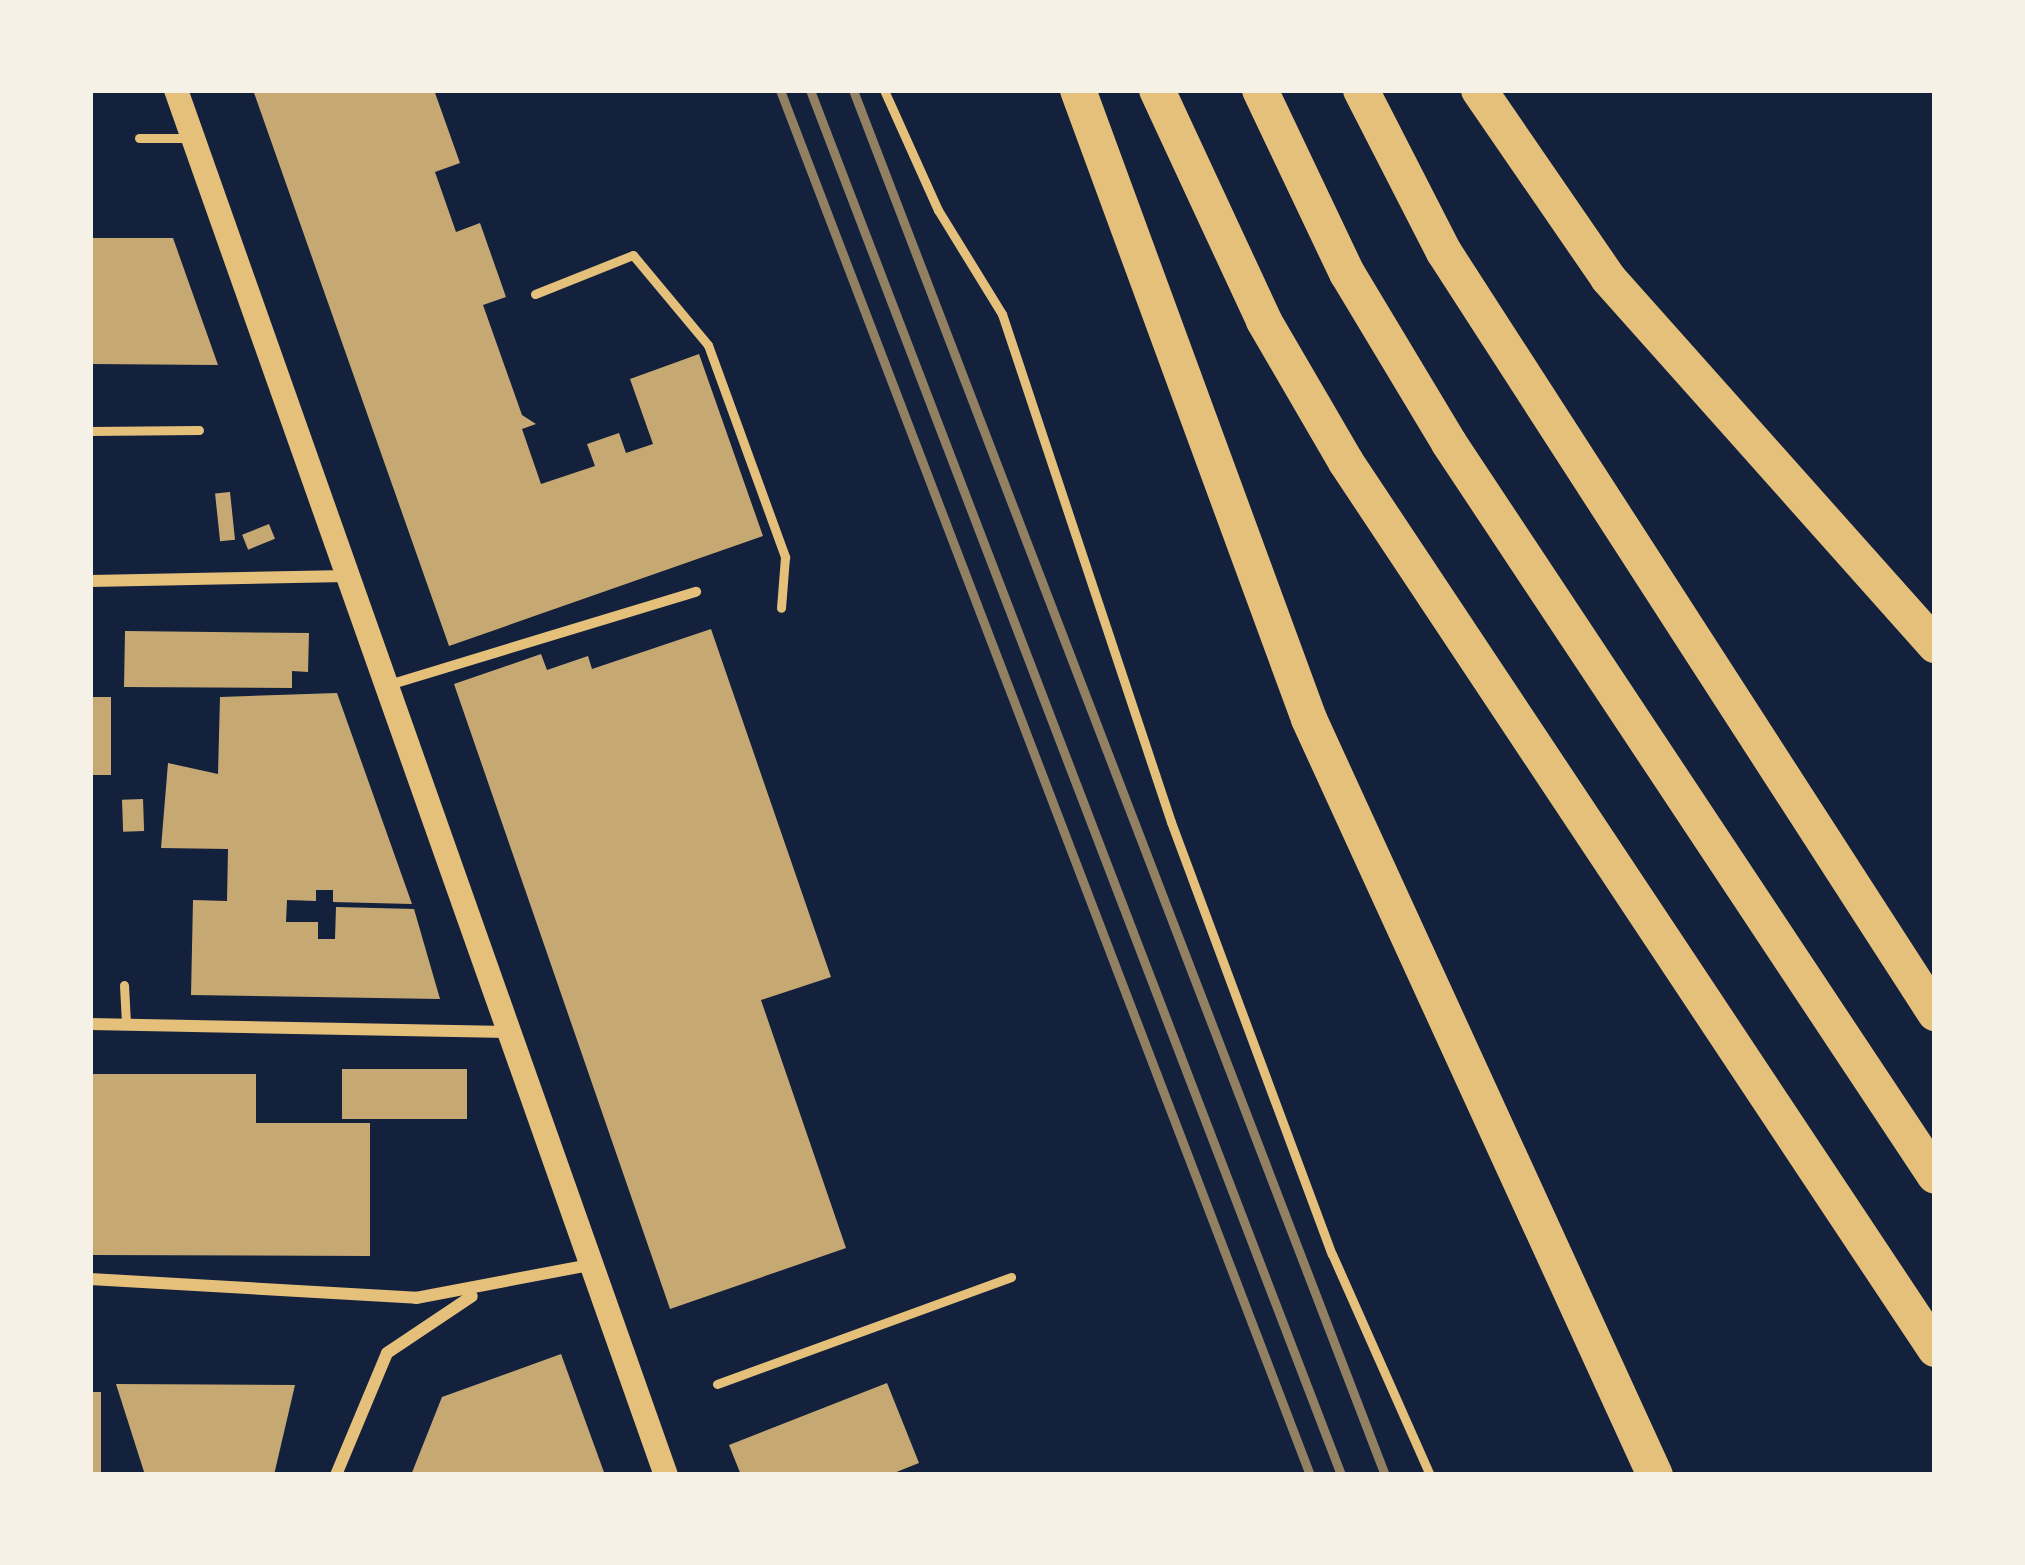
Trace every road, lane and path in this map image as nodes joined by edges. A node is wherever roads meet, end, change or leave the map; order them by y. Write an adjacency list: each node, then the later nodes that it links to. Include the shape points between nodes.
1 (176, 90): 9 (main road)
2 (884, 90): 35 (lane, via 938,210 1002,314 1163,801 1332,1254)
3 (1078, 90): 36 (highway, via 1310,719)
4 (1157, 90): 31 (highway, via 1264,321 1346,462)
5 (1260, 90): 26 (highway, via 1347,273 1449,443)
6 (1361, 90): 19 (highway, via 1444,252)
7 (1479, 90): 17 (highway, via 1608,278)
8 (139, 138): 9 (lane)
9 (194, 138): 13 (main road)
10 (535, 294): 16 (lane, via 633,255 709,345 785,557)
11 (200, 430): 12 (lane)
12 (90, 431)
13 (350, 576): 14 (street); 18 (main road)
14 (90, 581)
15 (696, 592): 18 (street)
16 (781, 608)
17 (1935, 645)
18 (389, 685): 25 (main road)
19 (1869, 907): 21 (highway); 22 (highway)
20 (124, 986): 24 (lane)
21 (1935, 986)
22 (1935, 1013)
23 (90, 1024): 24 (street)
24 (126, 1024): 25 (street)
25 (508, 1032): 27 (main road)
26 (1935, 1176)
27 (590, 1265): 30 (street); 34 (main road)
28 (1011, 1277): 32 (lane)
29 (90, 1279): 30 (street)
30 (479, 1292): 33 (street, via 387,1353)
31 (1935, 1349)
32 (717, 1384)
33 (336, 1475)
34 (666, 1475)
35 (1430, 1475)
36 (1654, 1475)

